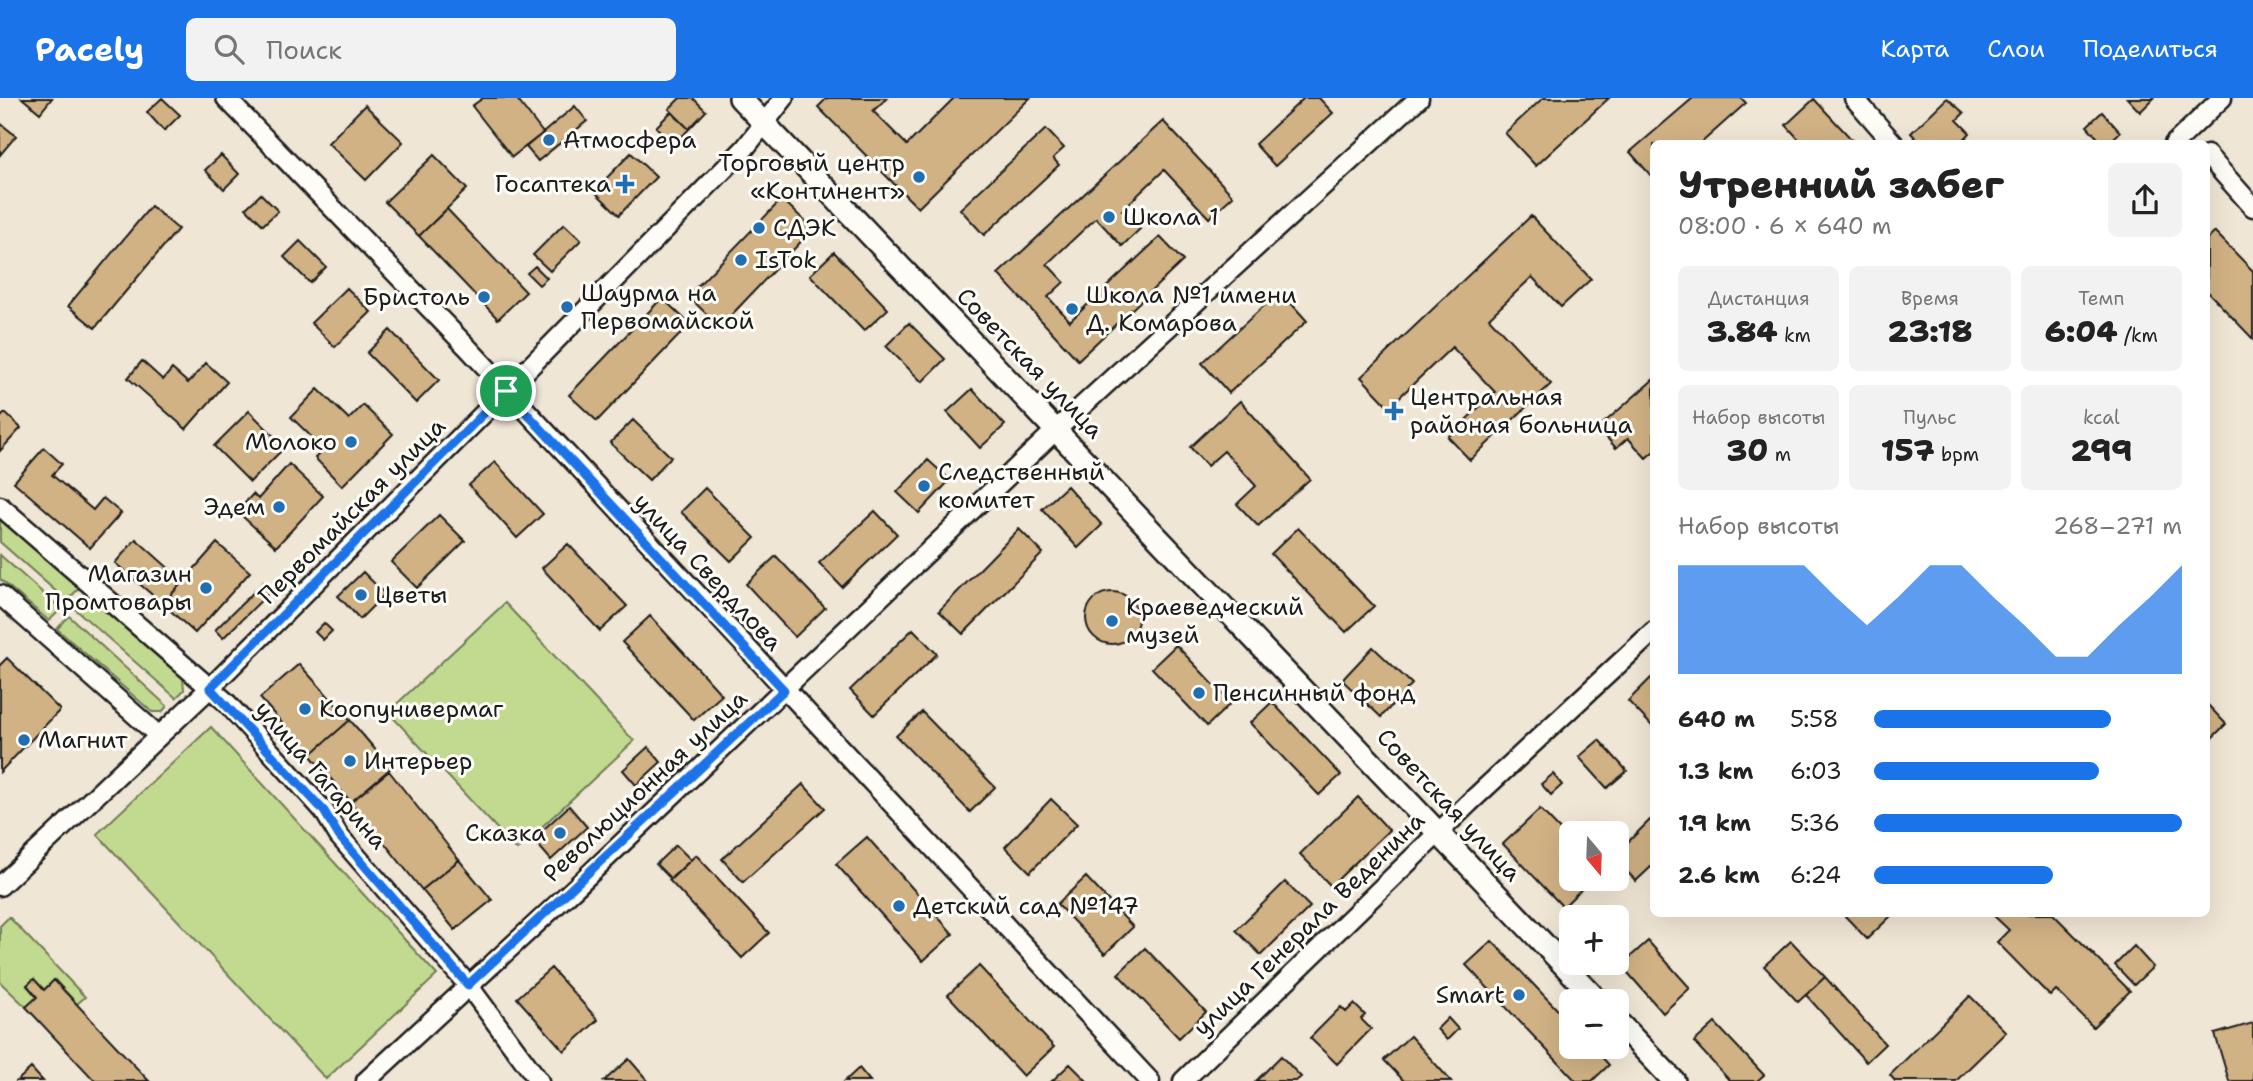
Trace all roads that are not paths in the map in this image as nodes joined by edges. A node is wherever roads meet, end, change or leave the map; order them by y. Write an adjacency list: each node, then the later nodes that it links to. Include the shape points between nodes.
1 (226, 98): 12 (street, улица Свердлова)
2 (740, 98): 7 (street, Советская улица)
3 (784, 98): 7 (street, Первомайская улица)
4 (1419, 98): 13 (street, Революционная улица)
5 (1854, 98): 8 (street)
6 (2222, 98): 9 (street)
7 (765, 125): 12 (street, Первомайская улица); 13 (street, Советская улица)
8 (1891, 140)
9 (2185, 140)
10 (2210, 158): 11 (street)
11 (2253, 207)
12 (506, 391): 17 (street, Первомайская улица); 18 (street, улица Свердлова)
13 (1057, 429): 18 (street, Революционная улица); 20 (street, Советская улица)
14 (0, 506): 17 (street, улица Гагарина)
15 (0, 595): 19 (street)
16 (1650, 635): 20 (street, улица Генерала Веденина)
17 (210, 688): 19 (street, Первомайская улица); 22 (street, улица Гагарина, via 324,811 339,836)
18 (784, 690): 22 (street, Революционная улица); 27 (street, улица Свердлова)
19 (159, 736): 21 (street, Первомайская улица)
20 (1438, 832): 23 (street, Советская улица); 28 (street, улица Генерала Веденина)
21 (0, 886)
22 (468, 985): 25 (street, Революционная улица); 26 (street, улица Гагарина)
23 (1587, 989)
24 (1629, 1034): 29 (street)
25 (366, 1081)
26 (539, 1081)
27 (1150, 1081)
28 (1183, 1081)
29 (1674, 1081)

